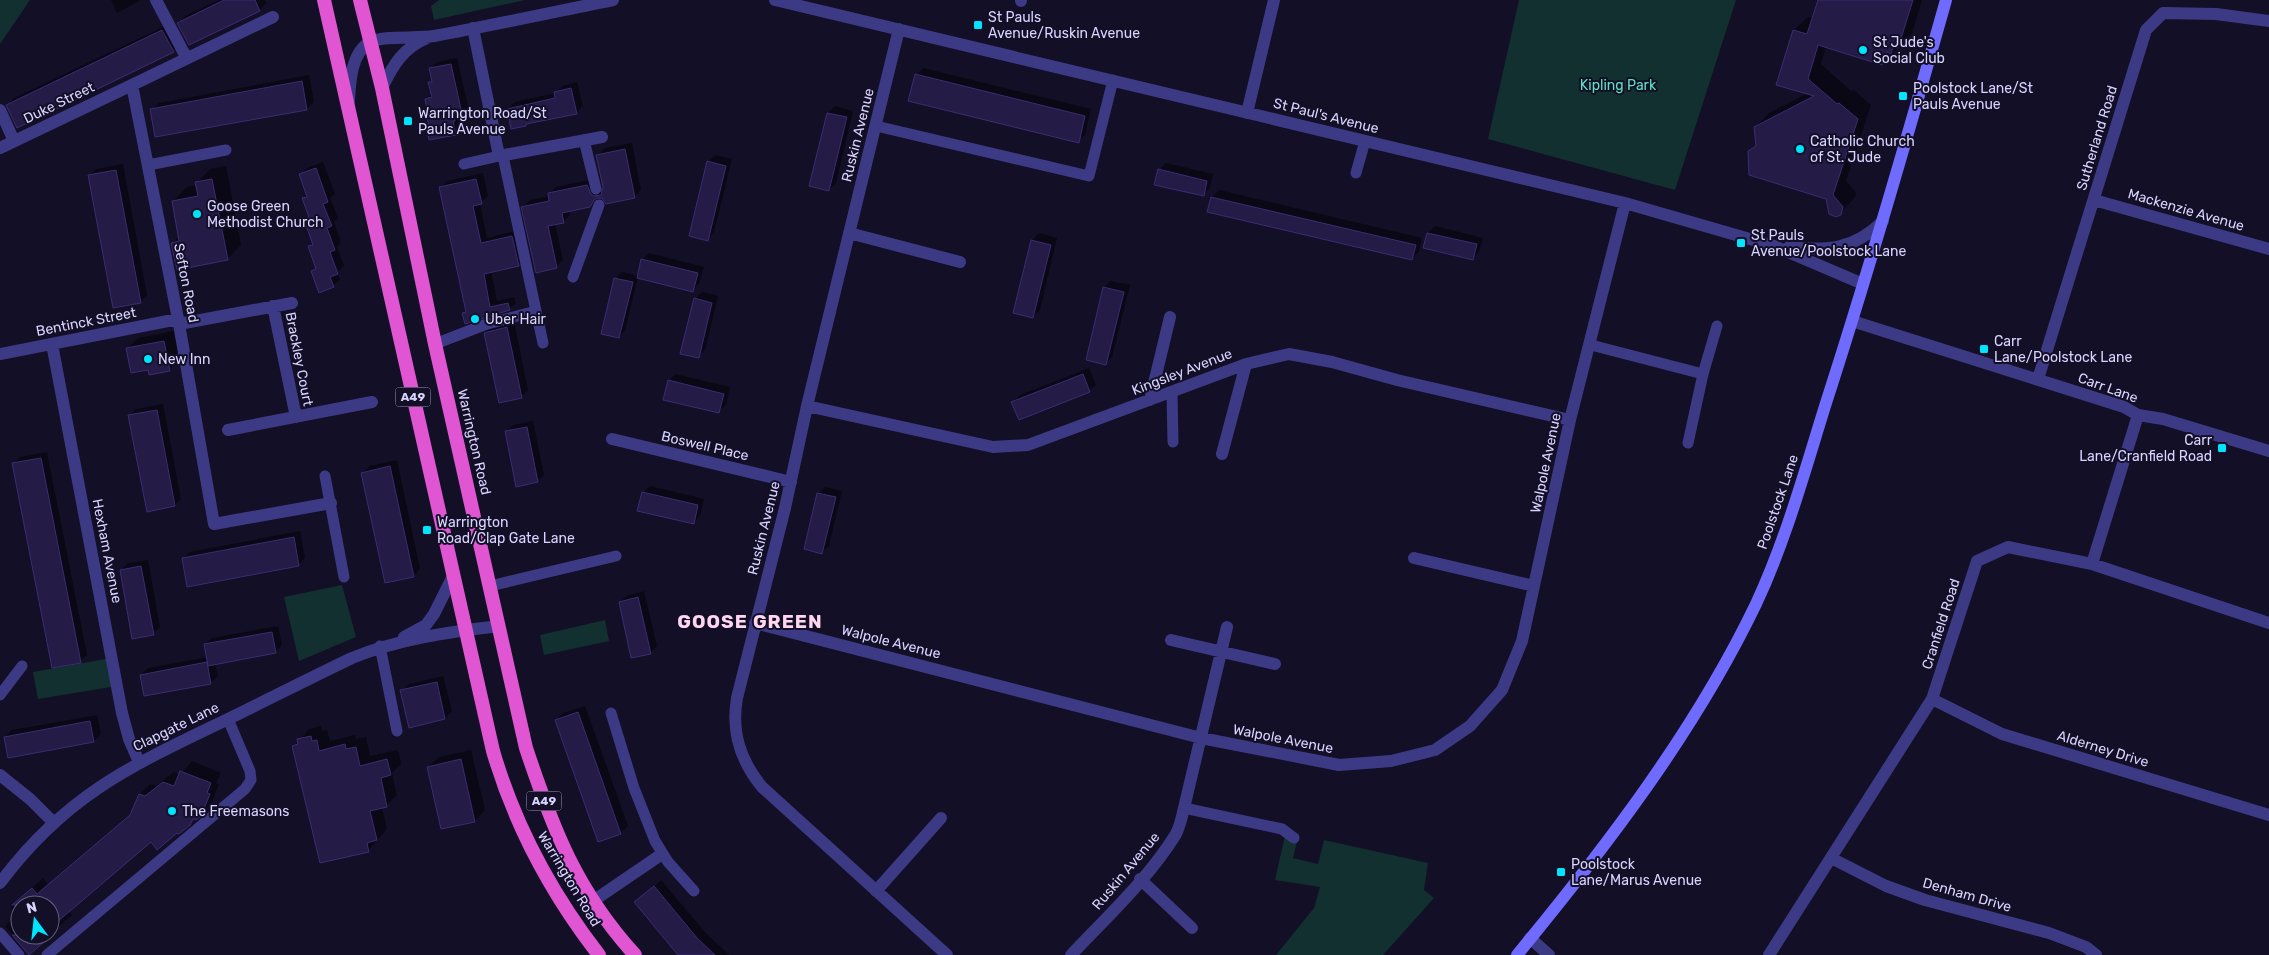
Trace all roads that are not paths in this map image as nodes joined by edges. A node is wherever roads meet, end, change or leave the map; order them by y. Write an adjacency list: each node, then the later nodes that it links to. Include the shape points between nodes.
1 (156, 0): 15 (street)
2 (324, 0): 19 (highway, Warrington Road / A49)
3 (360, 0): 14 (highway, Warrington Road / A49)
4 (613, 0): 11 (street)
5 (775, 0): 8 (street, St Paul's Avenue)
6 (1274, 0): 21 (street)
7 (1946, 0): 37 (main road, Poolstock Lane)
8 (788, 1): 12 (street, St Paul's Avenue)
9 (273, 16): 15 (street)
10 (2269, 21): 34 (street, Sutherland Road, via 2216,14 2163,13 2146,30)
11 (473, 28): 13 (street); 29 (street)
12 (899, 29): 16 (street, St Paul's Avenue); 22 (street, Ruskin Avenue)
13 (432, 36): 14 (street); 18 (street, via 400,56)
14 (371, 41): 18 (highway, Warrington Road / A49); 19 (street, via 361,49 355,62)
15 (186, 57): 17 (street)
16 (1113, 80): 21 (street, St Paul's Avenue); 22 (lane, via 1089,176)
17 (132, 85): 25 (street, Duke Street); 31 (street, Sefton Road)
18 (382, 88): 53 (highway, Warrington Road / A49)
19 (349, 106): 78 (highway, Warrington Road / A49)
20 (0, 110): 25 (street)
21 (1247, 113): 26 (street, St Paul's Avenue)
22 (876, 126): 38 (street, Ruskin Avenue)
23 (602, 137): 24 (street)
24 (584, 140): 29 (street); 33 (lane)
25 (14, 141): 27 (street, Duke Street)
26 (1366, 141): 32 (lane); 35 (street, St Paul's Avenue)
27 (0, 148)
28 (226, 150): 31 (lane)
29 (501, 156): 30 (lane); 46 (lane)
30 (464, 164)
31 (148, 165): 49 (street, Sefton Road)
32 (1356, 173)
33 (596, 189)
34 (2094, 200): 40 (street, Mackenzie Avenue); 58 (street, Sutherland Road)
35 (1625, 203): 39 (street, St Paul's Avenue); 54 (street, Walpole Avenue)
36 (599, 205): 42 (lane)
37 (1883, 222): 39 (street, via 1863,238 1842,246 1817,250); 43 (main road, Poolstock Lane)
38 (849, 233): 41 (street); 62 (street, Ruskin Avenue)
39 (1774, 246): 43 (street, St Paul's Avenue)
40 (2269, 250)
41 (960, 262)
42 (574, 277)
43 (1863, 284): 48 (main road, Poolstock Lane)
44 (292, 303): 45 (street, Bentinck Street)
45 (274, 306): 49 (street, Bentinck Street); 64 (street, Brackley Court)
46 (536, 312): 51 (lane); 53 (lane, via 484,325)
47 (1170, 317): 60 (street)
48 (1852, 321): 58 (street, Carr Lane); 115 (main road, Poolstock Lane, via 1785,532 1756,603 1716,680 1645,790 1587,869)
49 (178, 322): 52 (street, Bentinck Street); 74 (street, Sefton Road, via 214,524)
50 (1717, 326): 57 (lane)
51 (543, 343)
52 (52, 344): 55 (street, Bentinck Street); 99 (street, Hexham Avenue, via 122,713)
53 (435, 344): 80 (highway, Warrington Road / A49)
54 (1590, 345): 57 (lane); 65 (street, Walpole Avenue)
55 (0, 354)
56 (1246, 364): 59 (street, Kingsley Avenue); 65 (street, Kingsley Avenue, via 1289,354); 71 (street)
57 (1704, 374): 69 (lane)
58 (2038, 380): 63 (street, Carr Lane, via 2124,407)
59 (1172, 392): 60 (street, Kingsley Avenue); 68 (lane)
60 (1150, 400): 62 (street, Kingsley Avenue, via 1028,445 993,447)
61 (372, 402): 64 (street, Brackley Court)
62 (808, 406): 73 (street, Ruskin Avenue)
63 (2138, 415): 70 (street, Carr Lane, via 2163,419); 77 (street)
64 (296, 417): 66 (street, Brackley Court)
65 (1570, 420): 81 (street, Walpole Avenue)
66 (228, 430)
67 (612, 439): 73 (street, Boswell Place)
68 (1173, 442)
69 (1688, 443)
70 (2269, 451)
71 (1222, 454)
72 (325, 476): 74 (lane)
73 (791, 482): 82 (street, Ruskin Avenue)
74 (331, 503): 79 (lane)
75 (616, 556): 80 (lane)
76 (1414, 558): 81 (street)
77 (2092, 564): 83 (street, Cranfield Road); 94 (street, Cranfield Road, via 2008,547 1977,561)
78 (454, 574): 86 (highway, Warrington Road / A49); 88 (street, Clapgate Lane, via 426,625)
79 (344, 577)
80 (490, 586): 84 (highway, Warrington Road / A49)
81 (1534, 586): 98 (street, Walpole Avenue, via 1522,640 1502,690 1470,726 1435,750 1391,762 1339,766)
82 (755, 623): 98 (street, Walpole Avenue); 111 (street, Ruskin Avenue, via 735,710 741,754 762,786)
83 (2269, 623)
84 (499, 626): 86 (street, Clapgate Lane); 112 (highway, Warrington Road / A49, via 526,748 569,861)
85 (1227, 627): 90 (street, Ruskin Avenue)
86 (466, 630): 88 (street, Clapgate Lane); 118 (highway, Warrington Road / A49, via 493,751 517,822 571,920)
87 (1171, 640): 90 (street)
88 (395, 642): 89 (street, Clapgate Lane)
89 (380, 646): 96 (street, Clapgate Lane); 97 (lane)
90 (1221, 652): 91 (street); 98 (street, Ruskin Avenue)
91 (1275, 664)
92 (22, 666): 93 (lane)
93 (0, 695)
94 (1932, 699): 102 (street, Alderney Drive, via 2002,734); 107 (street, Cranfield Road)
95 (611, 712): 106 (lane, via 634,788)
96 (228, 719): 99 (street, Clapgate Lane); 117 (lane, via 250,771 251,780 245,789)
97 (397, 731)
98 (1201, 738): 101 (street, Ruskin Avenue)
99 (139, 762): 104 (street, Clapgate Lane, via 99,786)
100 (0, 775): 104 (street)
101 (1184, 808): 105 (lane, via 1282,829); 108 (street, Ruskin Avenue, via 1176,834)
102 (2269, 814)
103 (941, 818): 111 (street)
104 (53, 822): 109 (street, Clapgate Lane)
105 (1294, 838)
106 (662, 854): 110 (lane); 112 (street)
107 (1832, 858): 124 (street, Cranfield Road); 125 (street, Denham Drive, via 1886,886 1925,900 2049,933 2086,947)
108 (1140, 880): 113 (street); 121 (street, Ruskin Avenue)
109 (0, 883)
110 (694, 891)
111 (876, 891): 120 (street, Ruskin Avenue)
112 (592, 901): 119 (highway, Warrington Road / A49)
113 (1192, 928)
114 (0, 933): 116 (lane)
115 (1530, 938): 122 (main road, Poolstock Lane); 123 (street)
116 (19, 955)
117 (47, 955)
118 (598, 955)
119 (635, 955)
120 (947, 955)
121 (1071, 955)
122 (1517, 955)
123 (1549, 955)
124 (1769, 955)
125 (2096, 955)

